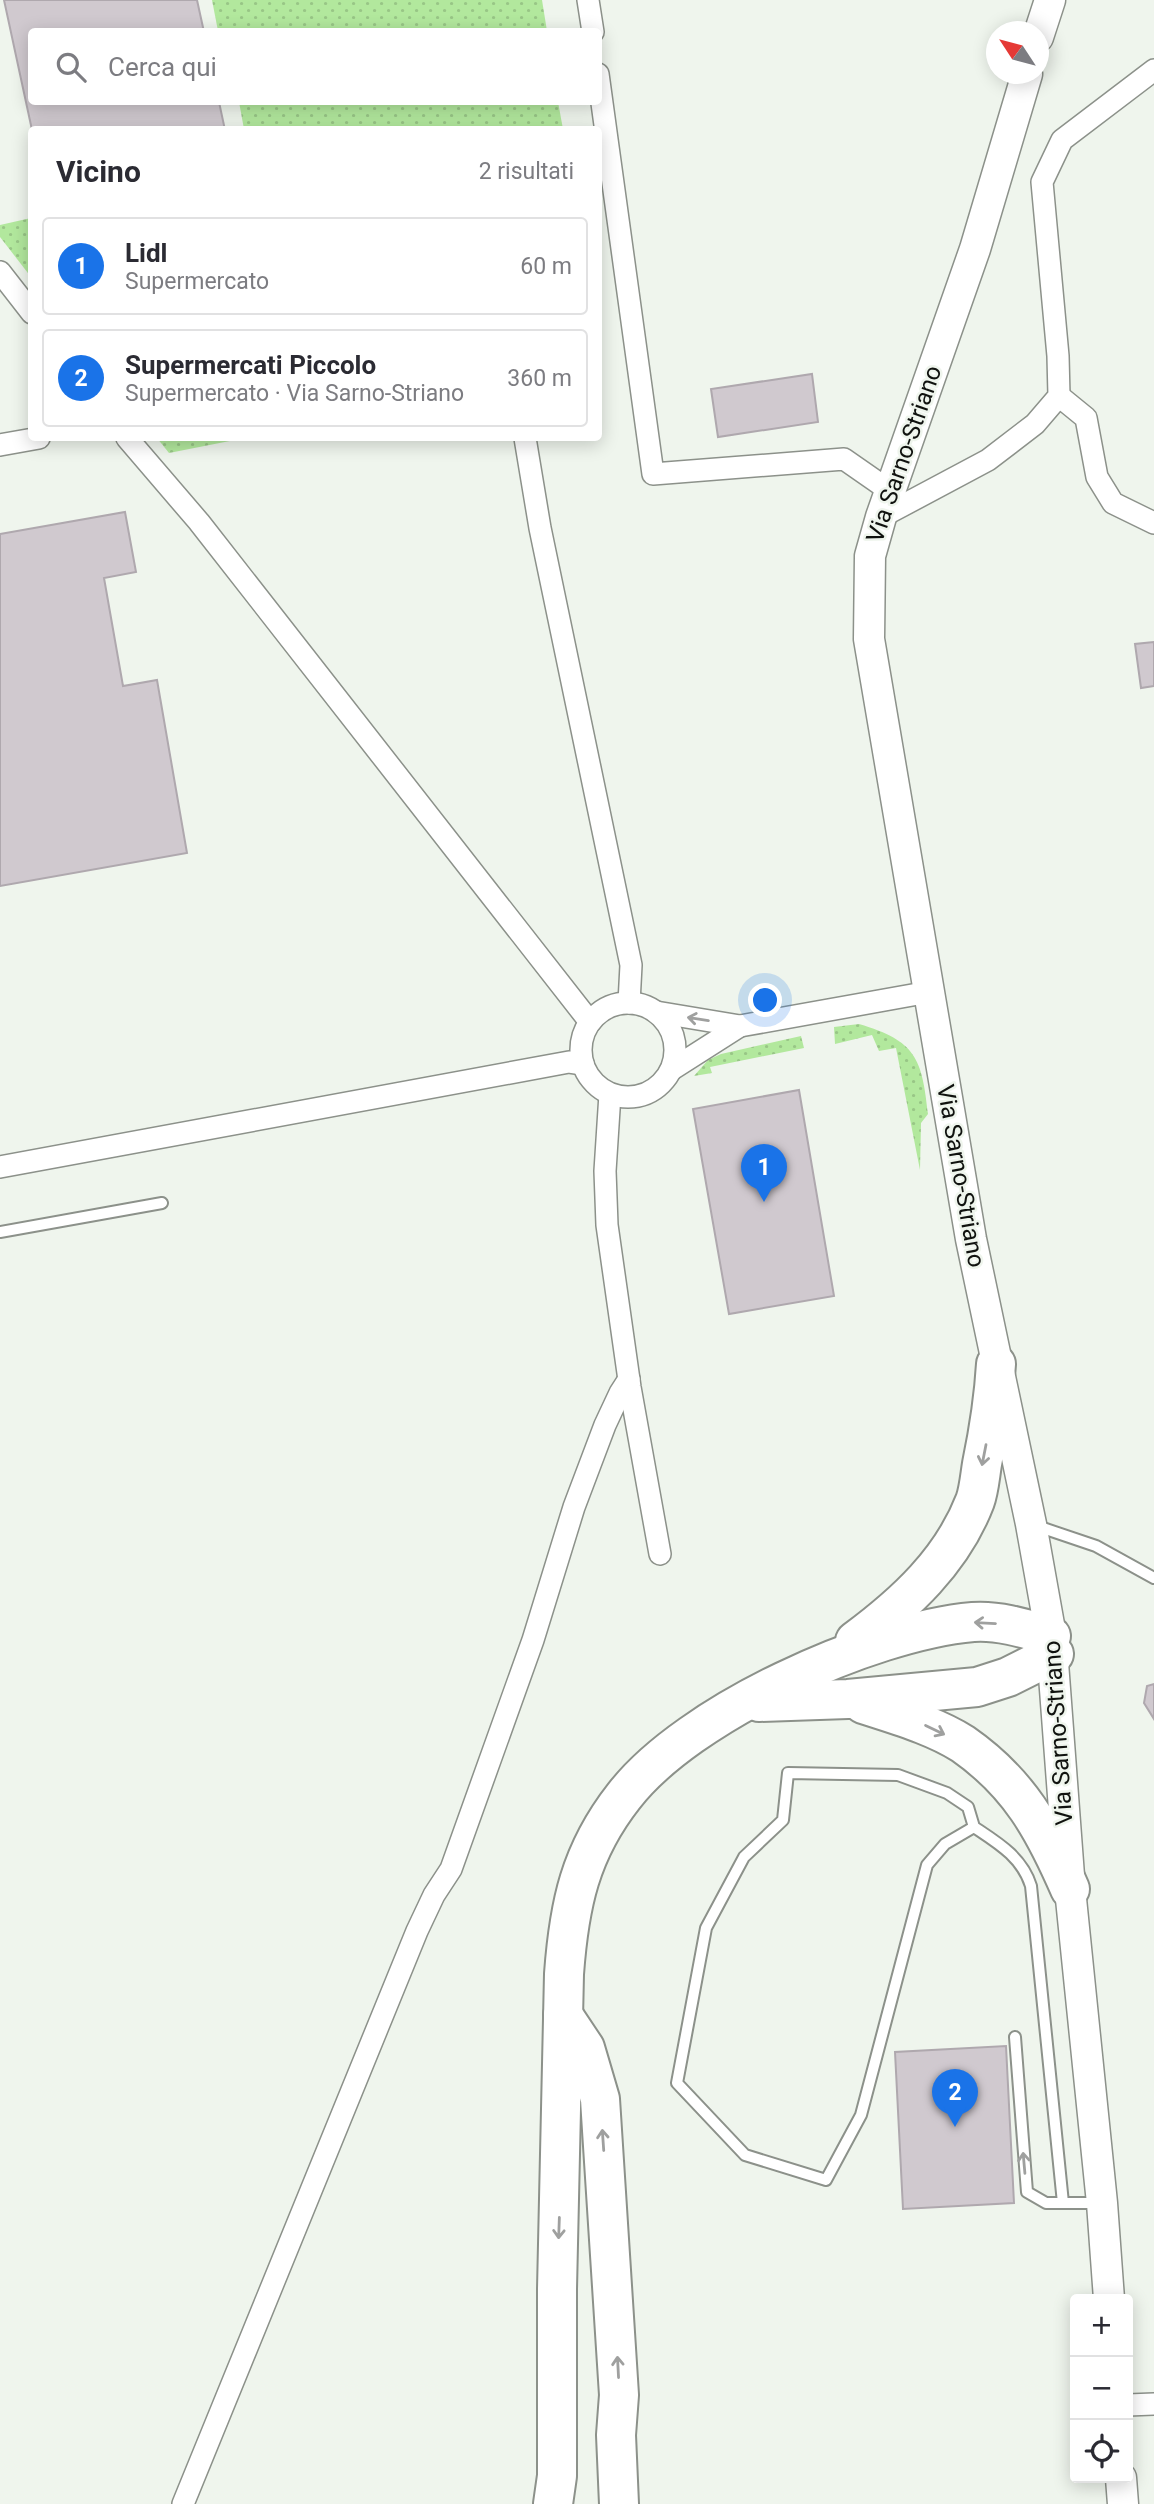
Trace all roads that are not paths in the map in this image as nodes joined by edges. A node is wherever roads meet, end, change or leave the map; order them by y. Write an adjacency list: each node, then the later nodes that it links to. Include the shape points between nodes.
1 (588, 0): 4 (street)
2 (1049, 0): 3 (main road)
3 (1043, 21)
4 (592, 28)
5 (1154, 70): 10 (street, via 1062,140 1042,182)
6 (1024, 84): 15 (main road, Via Sarno-Striano, via 975,249)
7 (602, 103): 15 (street, via 653,474 844,459)
8 (0, 272): 9 (street)
9 (28, 308)
10 (1059, 396): 15 (street, via 1035,424 988,460); 16 (street, via 1086,418 1097,477 1113,503)
11 (28, 440): 14 (street)
12 (130, 441): 20 (street, via 199,522)
13 (526, 441): 18 (street, via 631,965)
14 (0, 445)
15 (886, 504): 17 (main road, Via Sarno-Striano, via 870,556 870,639)
16 (1154, 523)
17 (929, 992): 21 (street); 28 (main road, Via Sarno-Striano)
18 (629, 1003): 19 (street); 20 (street, via 615,1005)
19 (656, 1012): 21 (street, one-way to 19); 23 (street, via 674,1038)
20 (590, 1022): 22 (street, via 583,1035)
21 (740, 1026): 23 (street)
22 (583, 1064): 24 (street, via 589,1077); 25 (street, via 569,1062)
23 (671, 1070): 24 (street, via 652,1091 625,1097)
24 (610, 1094): 29 (street, via 604,1200)
25 (0, 1167)
26 (162, 1203): 27 (lane)
27 (0, 1232)
28 (996, 1364): 30 (main road, Via Sarno-Striano); 34 (highway, one-way to 34, via 993,1412 975,1500 954,1540 929,1577 894,1612)
29 (629, 1379): 31 (street); 49 (street, via 605,1424 574,1507 533,1640 451,1869 417,1931)
30 (1031, 1524): 32 (lane, via 1096,1546); 33 (main road, Via Sarno-Striano)
31 (660, 1554)
32 (1154, 1578)
33 (1053, 1645): 34 (highway, one-way to 34, via 1007,1625 976,1622 918,1631); 35 (highway, via 1008,1677 977,1687); 38 (main road, Via Sarno-Striano)
34 (828, 1660): 36 (highway)
35 (848, 1699): 36 (highway); 38 (highway, one-way to 38, via 926,1726 962,1744 993,1769 1023,1799)
36 (746, 1703): 39 (highway, via 665,1755 624,1795 606,1822 579,1875 567,1937)
37 (974, 1827): 37 (lane, via 945,1844 928,1865 861,2115 826,2179 745,2155 677,2083 706,1928 744,1857 783,1820 788,1773 898,1775 947,1793 968,1807); 41 (lane, via 1008,1850 1026,1871 1031,1886)
38 (1070, 1889): 42 (main road, Via Sarno-Striano)
39 (561, 2013): 43 (highway, one-way to 43); 47 (highway, one-way to 39, via 619,2395 600,2099 585,2048)
40 (1015, 2037): 41 (lane, one-way to 40, via 1046,2203 1027,2192)
41 (1063, 2203): 42 (lane)
42 (1102, 2203): 44 (main road, Via Sarno-Striano)
43 (557, 2289): 50 (highway); 51 (highway, via 582,2476)
44 (1108, 2294)
45 (1154, 2404): 46 (street)
46 (1133, 2405)
47 (616, 2435): 52 (highway); 53 (highway)
48 (1121, 2483): 54 (main road)
49 (184, 2504)
50 (553, 2504)
51 (580, 2504)
52 (619, 2504)
53 (633, 2504)
54 (1123, 2504)

